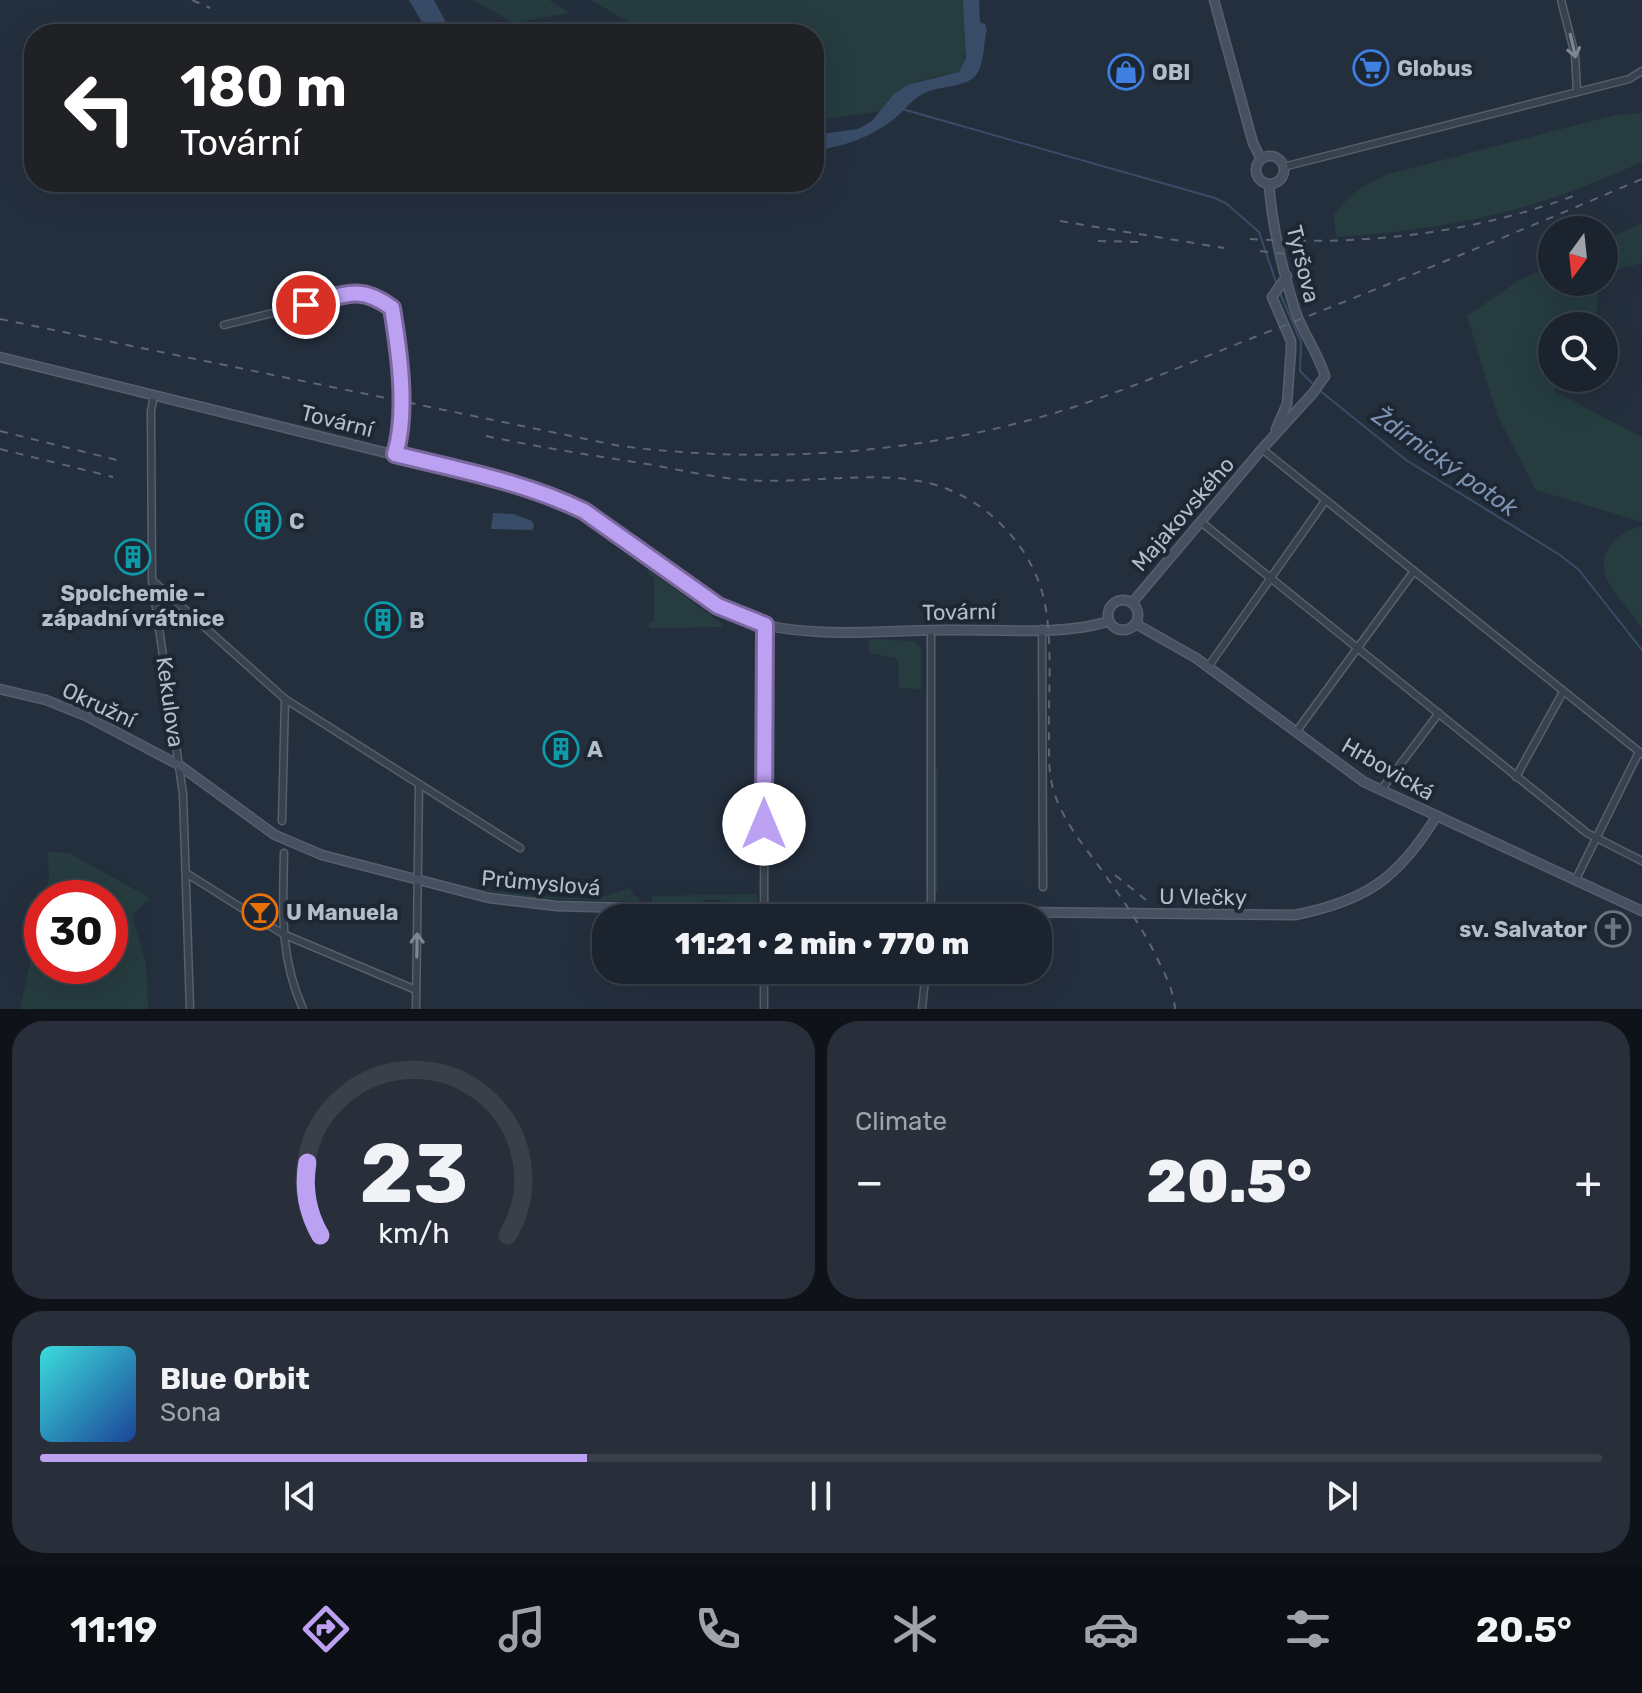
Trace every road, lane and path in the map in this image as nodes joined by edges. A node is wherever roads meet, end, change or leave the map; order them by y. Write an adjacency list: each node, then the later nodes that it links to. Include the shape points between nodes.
1 (1214, 0): 5 (street, Tyršova)
2 (1561, 0): 4 (street, one-way to 4, via 1575,55)
3 (1642, 71): 4 (street)
4 (1577, 92): 6 (street)
5 (1261, 159): 6 (street, via 1274,157); 7 (street, Tyršova, via 1257,174)
6 (1283, 167): 7 (street, via 1280,179)
7 (1269, 184): 8 (street, Tyršova)
8 (1287, 276): 10 (street, Tyršova, via 1296,314); 13 (street, Majakovského, via 1272,301 1291,341 1284,415)
9 (224, 325): 14 (street, via 361,291 378,297 392,308 400,408)
10 (1315, 350): 13 (street, Majakovského, via 1325,376 1322,383)
11 (0, 357): 12 (street, Tovární)
12 (154, 395): 14 (street, Tovární); 19 (street, Kekulova)
13 (1262, 449): 15 (street); 16 (street, Majakovského)
14 (395, 454): 23 (street, Tovární, via 564,501 718,606)
15 (1325, 501): 17 (street); 18 (street)
16 (1201, 522): 18 (street); 20 (street, Majakovského)
17 (1414, 571): 26 (street); 29 (street)
18 (1271, 578): 26 (street); 27 (street)
19 (152, 580): 30 (street); 34 (street, Kekulova)
20 (1132, 603): 21 (street, via 1114,604); 22 (street)
21 (1109, 621): 22 (street, via 1124,630); 24 (street, Tovární)
22 (1136, 624): 27 (street, Hrbovická)
23 (765, 625): 25 (street, Tovární, via 827,631); 48 (street)
24 (1042, 629): 25 (street, Tovární); 47 (street)
25 (931, 630): 49 (street)
26 (1357, 648): 31 (street); 32 (street)
27 (1208, 667): 32 (street, Hrbovická)
28 (0, 689): 34 (street, Okružní, via 66,707)
29 (1563, 692): 33 (street); 35 (street)
30 (285, 699): 36 (street); 39 (street)
31 (1439, 713): 35 (street); 37 (street)
32 (1296, 732): 37 (street, Hrbovická)
33 (1640, 753): 40 (street)
34 (179, 765): 44 (street, Kekulova); 45 (street, Průmyslová, via 289,842)
35 (1516, 777): 40 (street)
36 (419, 784): 41 (street); 45 (street)
37 (1381, 790): 38 (street, Hrbovická)
38 (1436, 817): 46 (street, Hrbovická); 52 (street, U Vlečky, via 1417,848 1377,885 1336,906 1271,916)
39 (282, 821)
40 (1595, 838): 43 (street); 46 (street)
41 (520, 848)
42 (284, 853): 53 (street)
43 (1642, 861)
44 (186, 873): 53 (street); 57 (street, Kekulova)
45 (419, 881): 50 (street, Průmyslová, via 489,898); 56 (street, one-way to 45)
46 (1575, 881): 51 (street, Hrbovická)
47 (1043, 887)
48 (764, 904)
49 (931, 904)
50 (592, 907)
51 (1642, 911)
52 (1052, 915)
53 (283, 934): 56 (street); 58 (street, via 285,958)
54 (764, 984): 60 (street)
55 (925, 984): 61 (street)
56 (416, 990): 59 (street)
57 (190, 1009)
58 (303, 1009)
59 (416, 1009)
60 (764, 1009)
61 (922, 1009)

